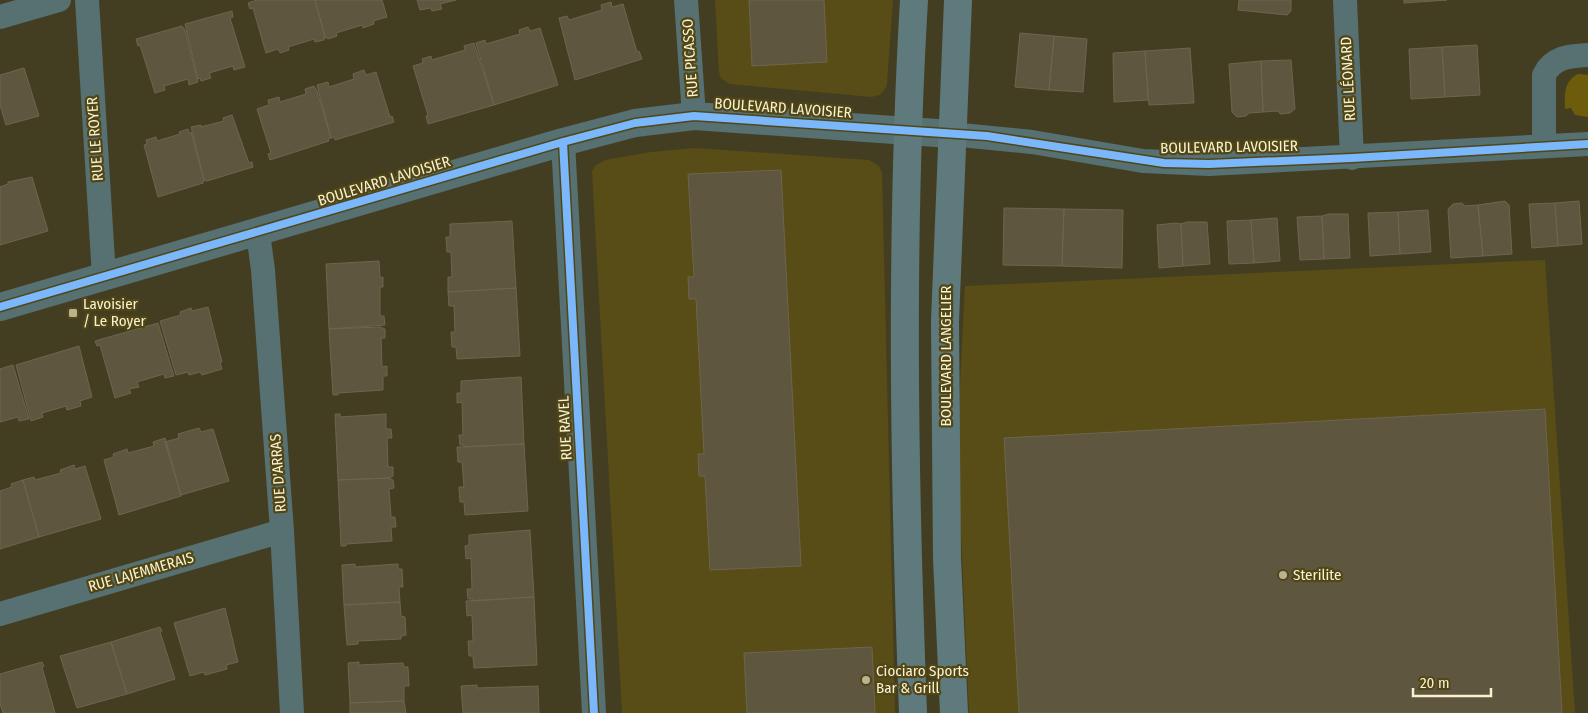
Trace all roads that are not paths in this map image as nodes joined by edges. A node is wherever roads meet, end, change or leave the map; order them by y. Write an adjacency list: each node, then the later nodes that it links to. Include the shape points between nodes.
1 (59, 0): 7 (street)
2 (86, 0): 17 (street, RUE LE ROYER)
3 (686, 0): 9 (street, RUE PICASSO)
4 (914, 0): 10 (main road)
5 (958, 0): 11 (main road, BOULEVARD LANGELIER)
6 (1345, 0): 15 (street, RUE LÉONARD)
7 (0, 17)
8 (1588, 55): 14 (street, via 1566,56 1548,66 1544,75)
9 (694, 116): 10 (street, BOULEVARD LAVOISIER); 12 (street, BOULEVARD LAVOISIER, via 635,123)
10 (907, 130): 11 (street, BOULEVARD LAVOISIER); 23 (main road, via 907,574)
11 (951, 134): 15 (street, BOULEVARD LAVOISIER, via 1032,142 1164,163); 24 (main road, BOULEVARD LANGELIER, via 945,321 947,558)
12 (563, 142): 16 (street, BOULEVARD LAVOISIER); 22 (street, RUE RAVEL)
13 (1588, 144): 14 (street, BOULEVARD LAVOISIER)
14 (1544, 146): 15 (street, BOULEVARD LAVOISIER)
15 (1352, 158)
16 (258, 233): 17 (street, BOULEVARD LAVOISIER); 19 (street, RUE D'ARRAS)
17 (104, 277): 18 (street, BOULEVARD LAVOISIER)
18 (0, 307)
19 (282, 531): 20 (street, RUE LAJEMMERAIS); 21 (street, RUE D'ARRAS)
20 (0, 614)
21 (292, 713)
22 (594, 713)
23 (913, 713)
24 (954, 713)

